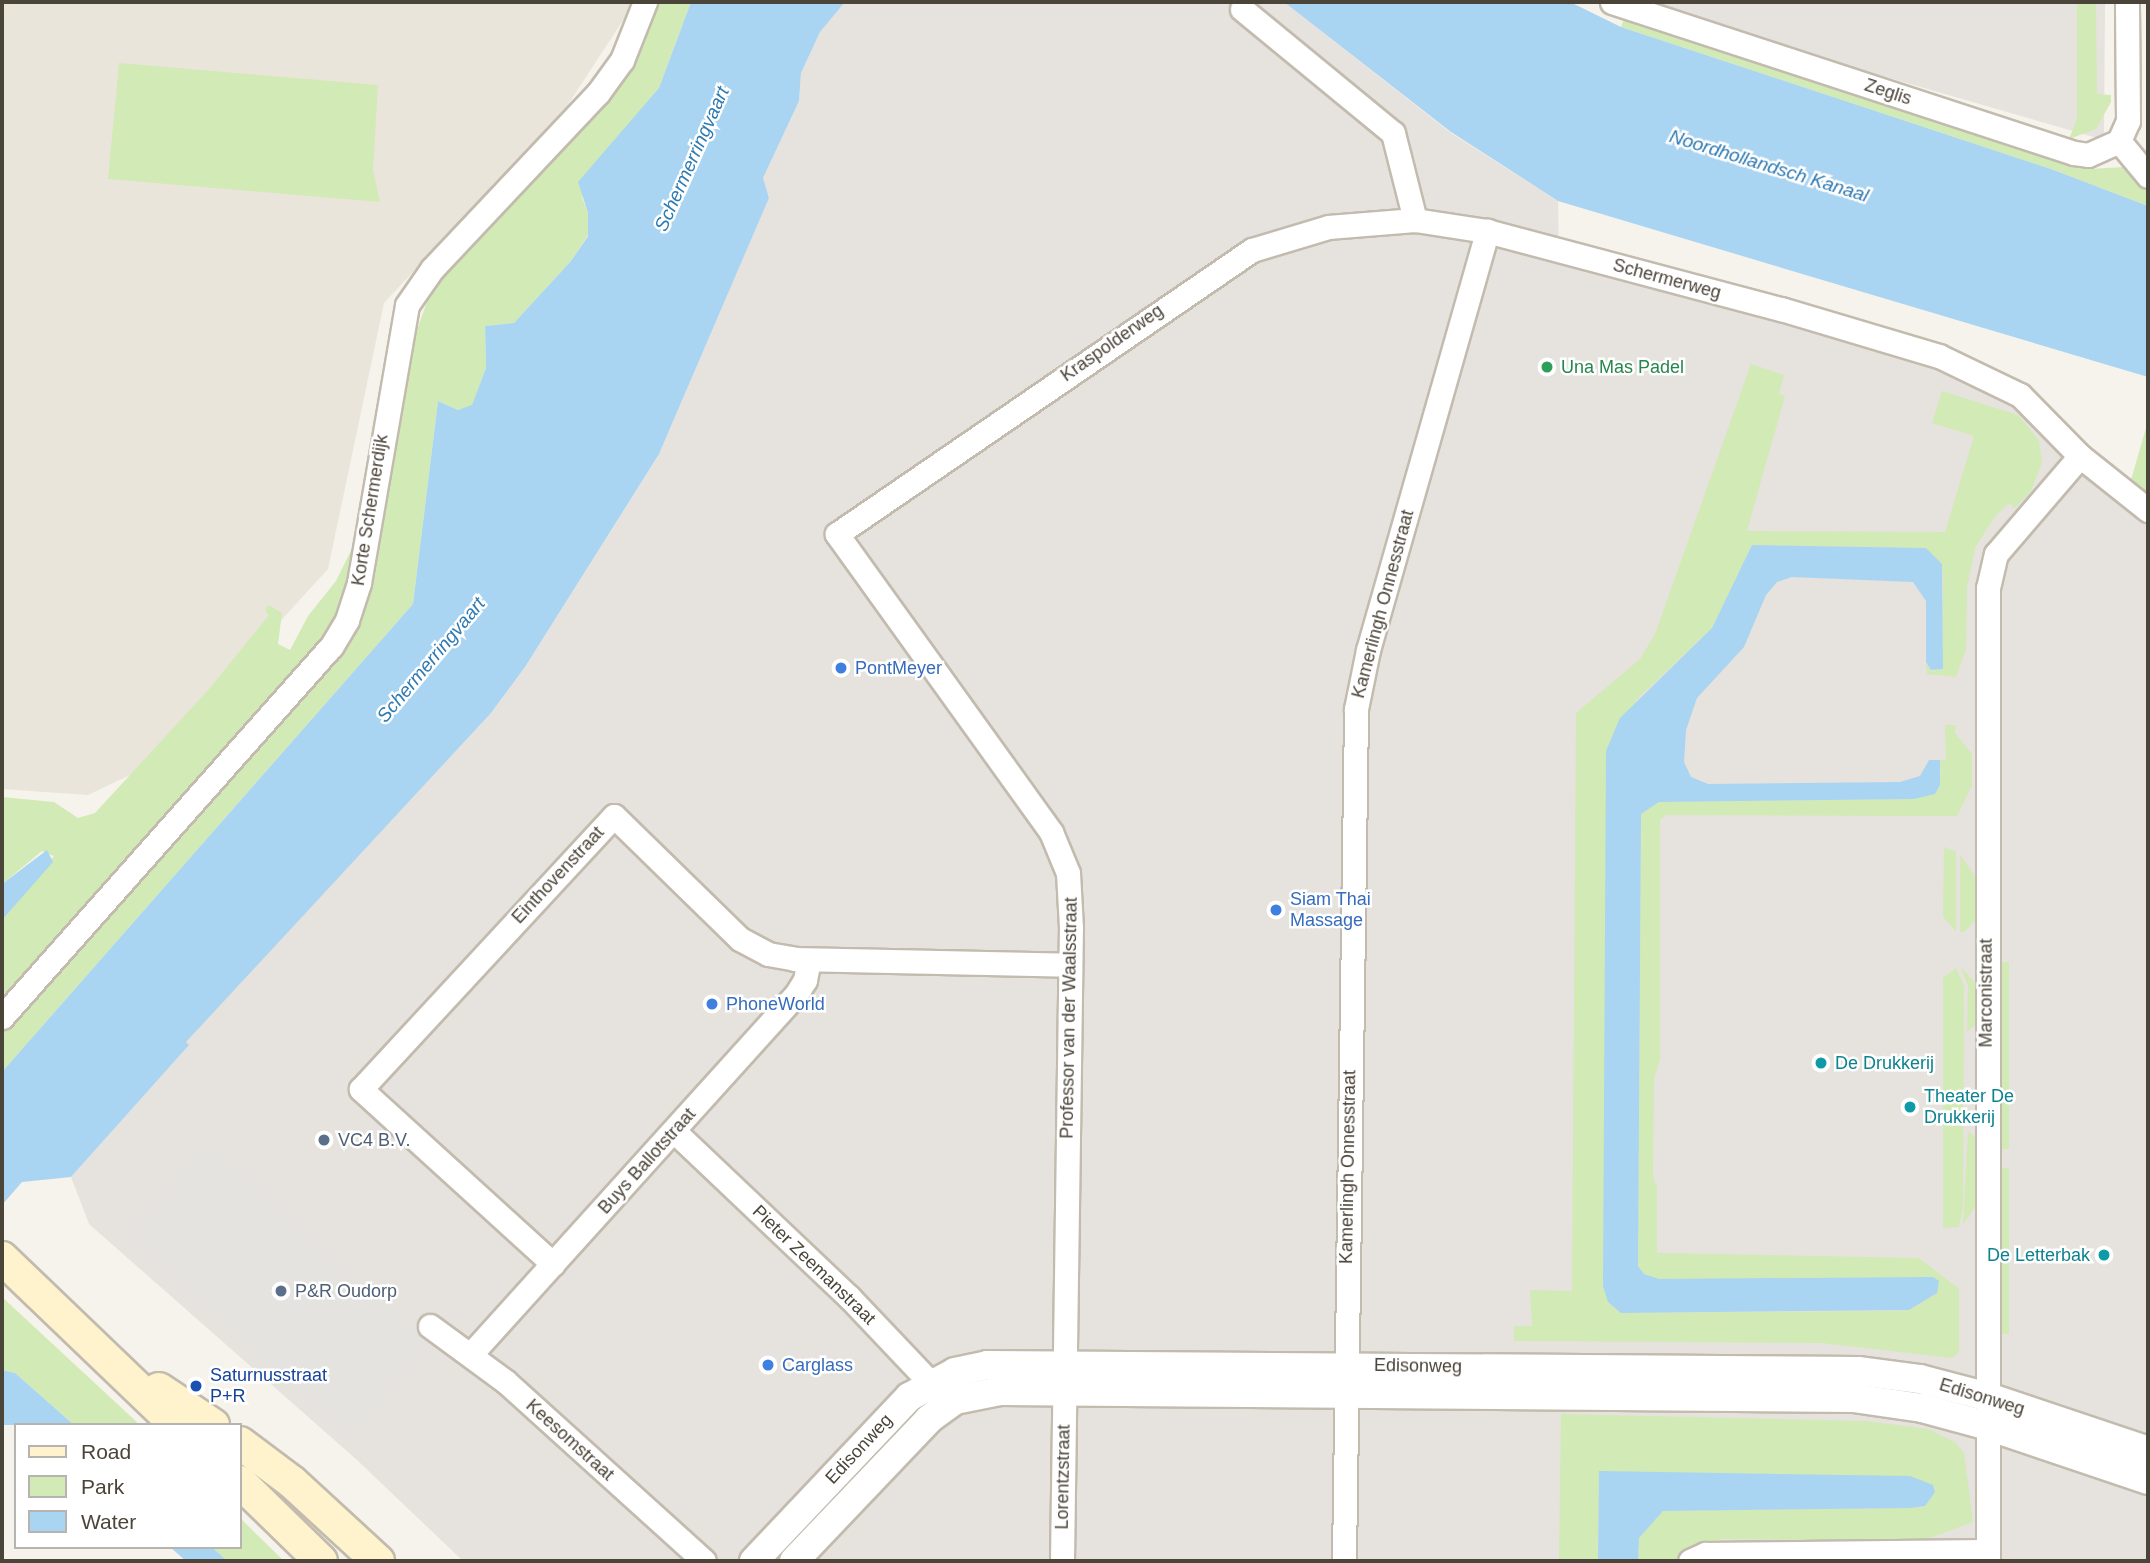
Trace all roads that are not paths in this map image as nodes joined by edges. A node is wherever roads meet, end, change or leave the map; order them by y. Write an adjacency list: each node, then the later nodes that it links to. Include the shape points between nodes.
1 (645, 2): 14 (street, Korte Schermerdijk, via 622,60 598,93 432,269 407,305 359,583 347,620 331,647)
2 (1612, 2): 5 (street, Zeglis, via 2074,153 2088,155)
3 (2127, 2): 5 (street, via 2128,121)
4 (1242, 9): 7 (street, via 1393,133)
5 (2119, 141): 6 (street)
6 (2148, 176)
7 (1415, 220): 8 (street, Schermerweg); 11 (street, Kraspolderweg, via 1356,222 1301,232 1232,261)
8 (1488, 231): 9 (street, Schermerweg, via 1939,356 2020,395); 21 (street, Kamerlingh Onnesstraat, via 1358,691)
9 (2080, 456): 10 (street, Schermerweg); 25 (street, Marconistraat, via 1996,554 1987,589)
10 (2148, 510)
11 (837, 534): 13 (street, Professor van der Waalsstraat, via 1058,845 1071,887)
12 (809, 960): 13 (street, Einthovenstraat); 15 (street, Buys Ballotstraat, via 805,980 795,996); 17 (street, Einthovenstraat, via 768,954 740,939 614,816 361,1089)
13 (1070, 965): 22 (street, Professor van der Waalsstraat)
14 (2, 1017)
15 (674, 1131): 17 (street, Buys Ballotstraat); 23 (street, Pieter Zeemanstraat)
16 (2, 1258): 19 (main road)
17 (553, 1264): 20 (street, Buys Ballotstraat)
18 (430, 1326): 20 (street, Keesomstraat)
19 (84, 1335): 26 (main road); 27 (main road)
20 (471, 1354): 36 (street, Keesomstraat)
21 (1346, 1366): 22 (street, Edisonweg); 24 (street, Kamerlingh Onnesstraat); 25 (street, Edisonweg, via 1858,1371 1920,1379)
22 (1064, 1378): 23 (street, Edisonweg, via 984,1392); 24 (street, Edisonweg); 39 (street, Lorentzstraat)
23 (941, 1392): 37 (street, Edisonweg, via 885,1421); 38 (street, Edisonweg, via 918,1429)
24 (1346, 1394): 28 (street, Edisonweg, via 1853,1398 1922,1408); 40 (street)
25 (1985, 1396): 28 (street, Marconistraat); 30 (street, Edisonweg)
26 (174, 1423)
27 (210, 1423)
28 (1985, 1424): 31 (street, Edisonweg); 33 (street, Marconistraat)
29 (242, 1444): 35 (main road, via 292,1482)
30 (2148, 1451)
31 (2148, 1480)
32 (251, 1492): 34 (main road)
33 (1987, 1556): 41 (street, via 1705,1554)
34 (321, 1561)
35 (378, 1561)
36 (704, 1561)
37 (754, 1561)
38 (794, 1561)
39 (1062, 1561)
40 (1344, 1561)
41 (1690, 1561)

